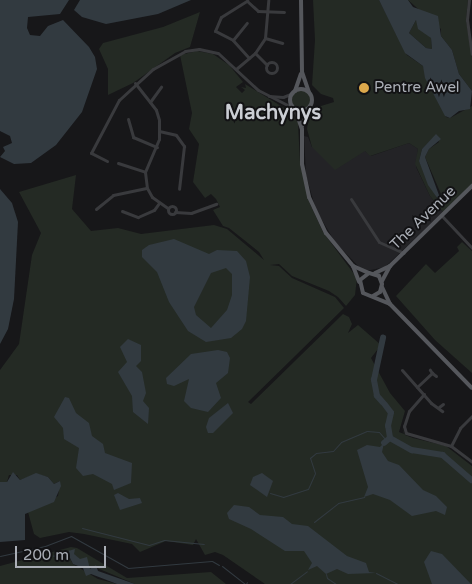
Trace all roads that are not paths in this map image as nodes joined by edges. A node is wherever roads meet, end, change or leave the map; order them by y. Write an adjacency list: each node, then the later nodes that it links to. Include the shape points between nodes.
1 (268, 0): 4 (street)
2 (301, 0): 15 (main road)
3 (469, 0): 11 (street, via 467,20)
4 (269, 12): 5 (street); 7 (street); 8 (street, via 258,11 247,1 221,18 215,31)
5 (284, 12)
6 (247, 23): 8 (street)
7 (265, 38): 9 (street); 10 (street)
8 (233, 40): 12 (street)
9 (282, 43)
10 (254, 53): 12 (street); 13 (street)
11 (472, 54)
12 (249, 58): 14 (street)
13 (267, 65)
14 (236, 69): 16 (street, via 218,53 191,49 174,54); 20 (street, via 246,81)
15 (302, 72): 18 (main road); 19 (main road)
16 (135, 83): 21 (street); 28 (street, via 119,100 91,153)
17 (162, 86): 21 (street)
18 (294, 92): 19 (main road); 20 (street, via 283,97); 22 (main road)
19 (309, 92): 23 (main road, via 312,100)
20 (268, 96): 22 (street)
21 (150, 102): 26 (street, via 156,110)
22 (294, 108): 23 (main road); 25 (main road)
23 (308, 109): 25 (main road)
24 (128, 119): 27 (street, via 133,137)
25 (302, 129): 42 (main road, via 302,164 309,197 326,233)
26 (159, 131): 27 (street); 33 (street, via 176,135 184,146)
27 (156, 147): 30 (street)
28 (108, 161)
29 (116, 162): 30 (street)
30 (145, 172): 32 (street)
31 (472, 186): 39 (main road, The Avenue)
32 (147, 188): 35 (street); 38 (street, via 113,195)
33 (179, 191)
34 (351, 199): 41 (street, via 379,242)
35 (159, 203): 36 (street, via 168,208 169,213 191,213); 37 (street, via 146,215 132,217)
36 (216, 204)
37 (125, 210)
38 (95, 211)
39 (442, 216): 40 (street); 41 (main road, The Avenue)
40 (472, 248)
41 (404, 253): 43 (main road, The Avenue)
42 (353, 266): 44 (main road); 46 (main road)
43 (390, 266): 44 (main road, The Avenue); 45 (main road, The Avenue)
44 (372, 273): 45 (main road); 46 (main road)
45 (382, 281): 47 (main road)
46 (360, 282): 48 (main road, via 363,293)
47 (382, 287): 48 (main road); 49 (main road)
48 (373, 296): 49 (main road)
49 (390, 304): 55 (main road)
50 (402, 370): 51 (street)
51 (406, 374): 53 (street); 54 (street)
52 (436, 376): 54 (street, via 431,372)
53 (402, 378)
54 (417, 387): 56 (street)
55 (472, 388)
56 (424, 394): 57 (street, via 433,406 440,409); 59 (street, via 409,411 404,426 406,433)
57 (443, 404)
58 (472, 416): 59 (street, via 460,428)
59 (451, 446): 60 (street)
60 (472, 462)

